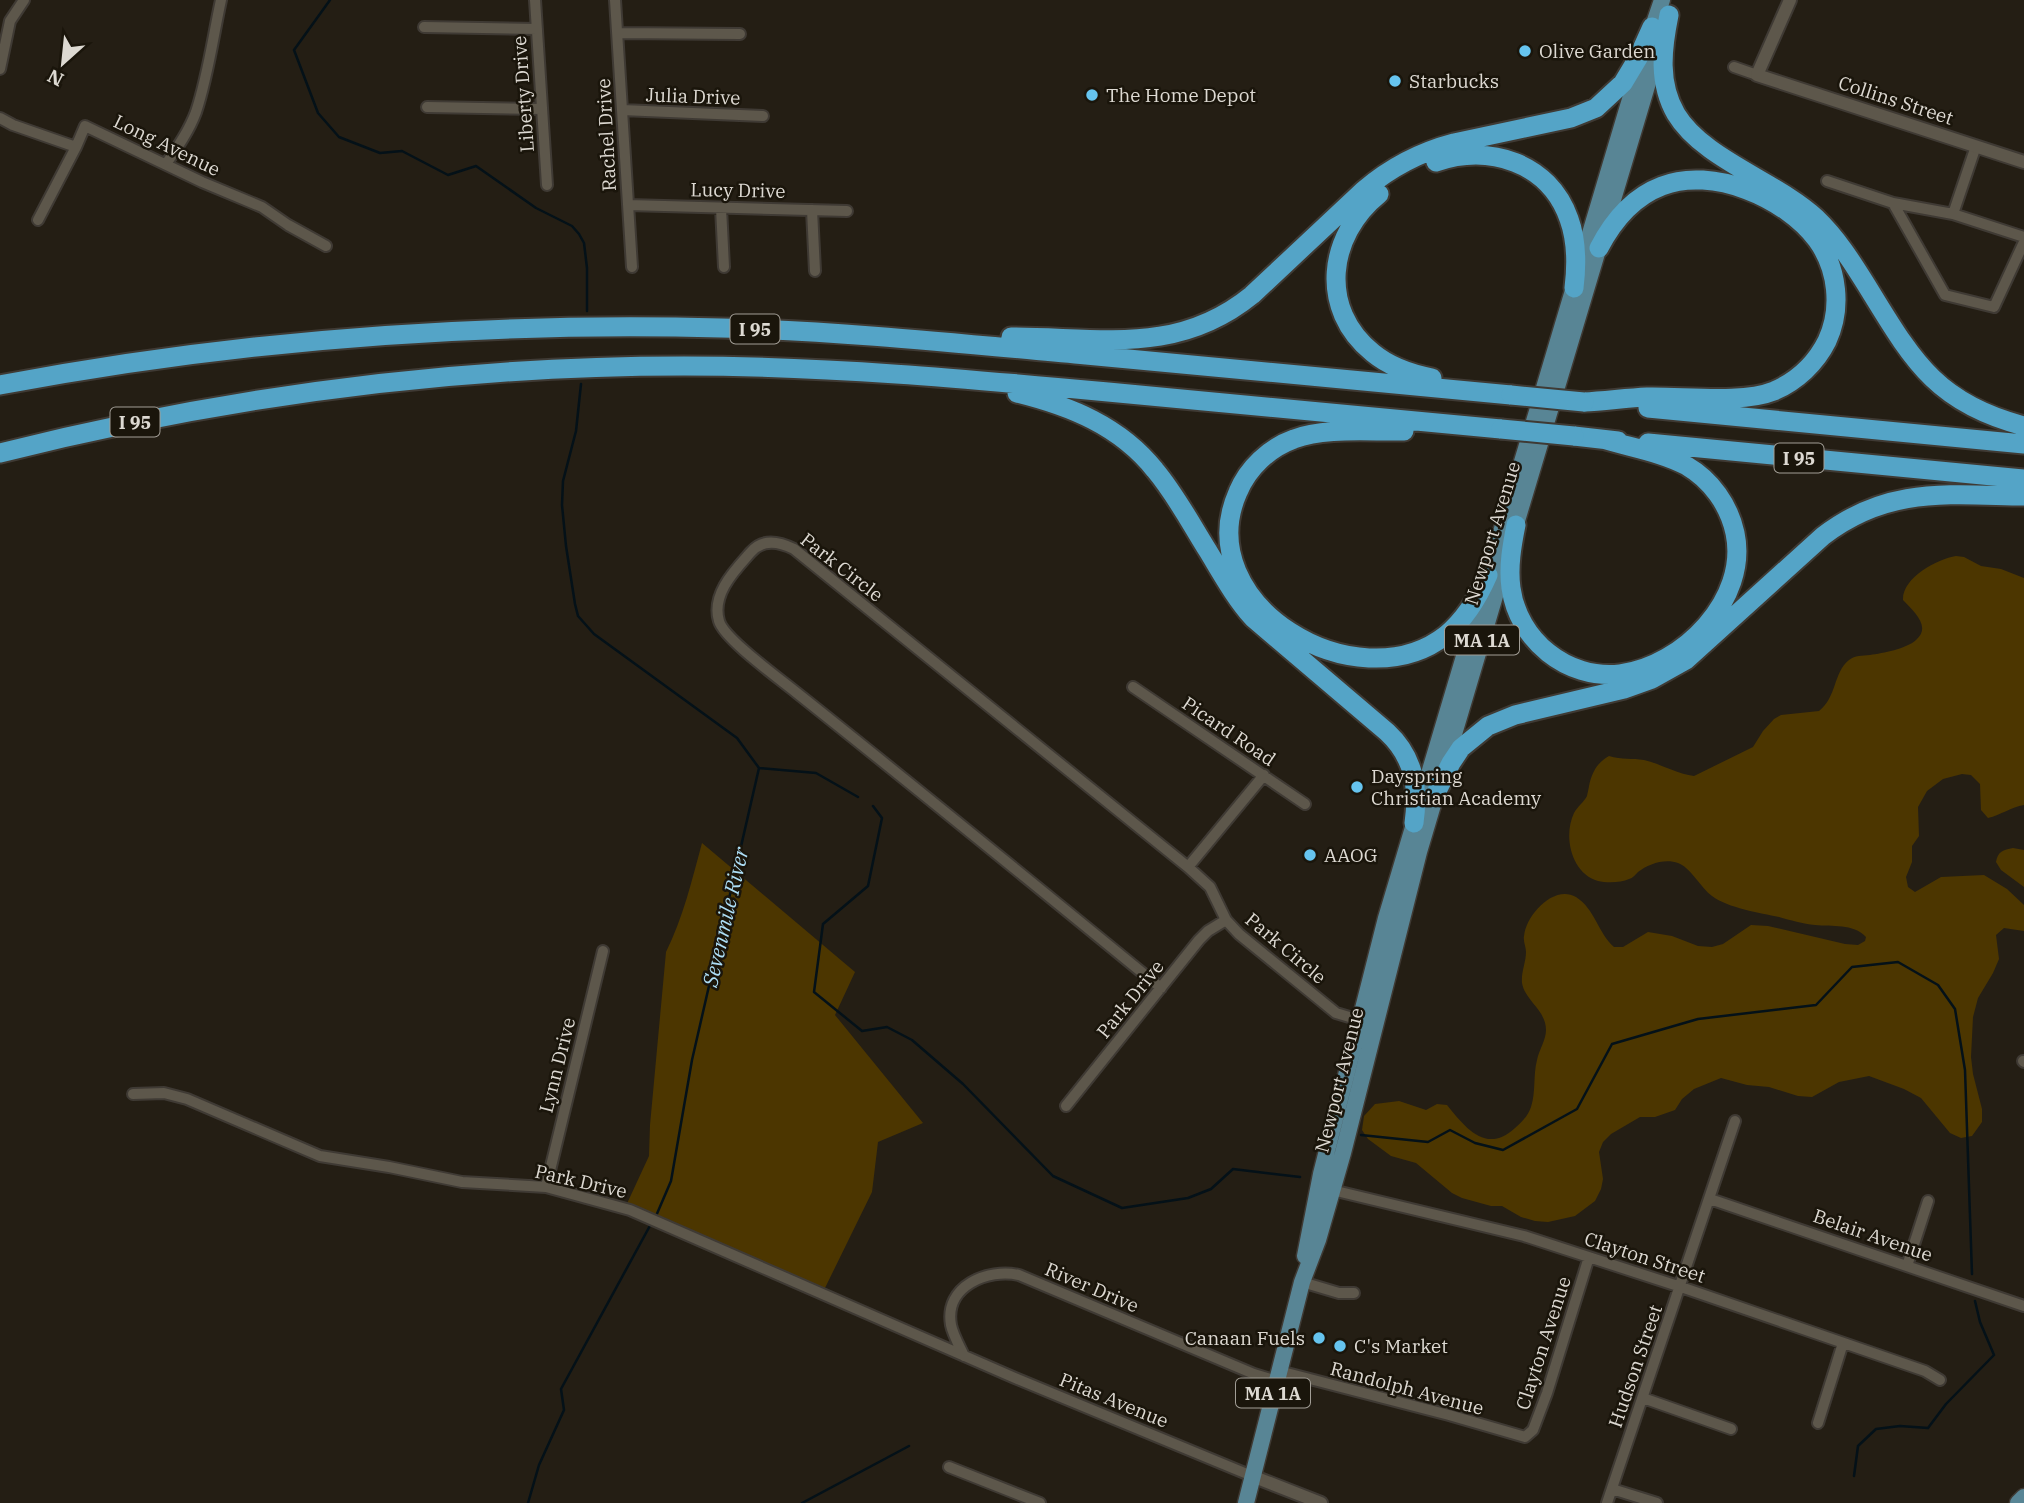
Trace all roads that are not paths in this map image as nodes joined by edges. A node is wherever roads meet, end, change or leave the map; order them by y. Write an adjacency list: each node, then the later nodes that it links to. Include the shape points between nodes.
1 (24, 0): 13 (street, via 10,21)
2 (221, 0): 23 (street, via 195,114)
3 (535, 0): 9 (street, Liberty Drive)
4 (615, 0): 10 (street, Rachel Drive)
5 (1790, 0): 14 (street)
6 (1668, 5): 8 (main road, Newport Avenue / MA 1A); 35 (main road, Newport Avenue / MA 1A); 45 (highway, via 1663,77 1672,107 1686,128 1704,145 1789,197 1822,224 1906,349 1935,381 1970,405)
7 (424, 27): 9 (street)
8 (1652, 27): 39 (main road, Newport Avenue / MA 1A); 40 (highway, via 1628,77 1601,104 1571,118 1444,146 1398,165 1364,190 1252,295 1201,327 1152,338)
9 (537, 29): 16 (street, Liberty Drive)
10 (618, 33): 11 (street); 17 (street, Rachel Drive)
11 (740, 34)
12 (1734, 67): 14 (street, Collins Street)
13 (0, 69)
14 (1757, 75): 20 (street, Collins Street)
15 (427, 107): 16 (street)
16 (542, 109): 25 (street, Liberty Drive)
17 (622, 110): 18 (street, Julia Drive); 27 (street, Rachel Drive)
18 (763, 116)
19 (0, 118): 21 (street)
20 (1976, 146): 22 (street, Collins Street); 31 (street)
21 (76, 147): 23 (street, Long Avenue, via 85,126); 32 (street, Long Avenue)
22 (2024, 162)
23 (166, 164): 34 (street, Long Avenue, via 262,207)
24 (1827, 181): 26 (street)
25 (547, 185)
26 (1893, 203): 31 (street); 33 (street, via 1945,295 1994,307)
27 (628, 205): 28 (street, Lucy Drive); 36 (street, Rachel Drive)
28 (721, 208): 29 (street, Lucy Drive); 37 (street)
29 (812, 210): 30 (street, Lucy Drive); 38 (street)
30 (847, 211)
31 (1953, 215): 33 (street)
32 (38, 220)
33 (2024, 239)
34 (326, 246)
35 (1599, 248): 44 (highway, via 1621,214 1653,189 1688,180 1722,183 1778,206 1812,233 1831,267 1836,303 1830,332 1816,358 1774,391 1744,397); 52 (main road, Newport Avenue / MA 1A)
36 (632, 267)
37 (724, 267)
38 (815, 271)
39 (1574, 288): 43 (highway, via 1575,243 1563,206 1539,177 1506,159 1470,155 1437,162 1396,182 1362,209 1344,236 1337,263 1338,298 1352,330 1367,348 1393,366); 53 (main road, Newport Avenue / MA 1A)
40 (934, 341): 42 (highway, I 95, via 724,328 483,330 243,348); 43 (highway, I 95)
41 (955, 378): 46 (highway, I 95); 49 (highway, I 95, via 712,366 491,374 230,405); 58 (highway, via 1078,412 1138,451 1172,492 1253,618 1401,747 1416,784)
42 (0, 385)
43 (1476, 392): 44 (highway, I 95, bridge)
44 (1584, 402): 48 (highway, I 95)
45 (2024, 426)
46 (1472, 427): 47 (highway, I 95, bridge); 53 (highway, via 1317,433 1288,441 1261,459 1242,483 1231,512 1230,541 1244,583 1272,619 1309,644 1350,656 1396,655 1433,643 1464,617)
47 (1606, 440): 50 (highway, I 95); 52 (highway, via 1686,466 1710,484 1727,509 1736,538 1736,571 1721,606 1701,630 1668,655 1629,672 1591,672 1557,659 1531,636 1516,611 1510,574)
48 (2024, 444)
49 (0, 453)
50 (2024, 479)
51 (2024, 496): 56 (highway, via 1918,496 1889,501 1841,522 1686,660 1624,689 1515,715 1488,726 1461,748)
52 (1516, 525): 56 (main road, Newport Avenue / MA 1A)
53 (1488, 575): 58 (main road, Newport Avenue / MA 1A)
54 (1133, 687): 55 (street, Picard Road)
55 (1264, 775): 57 (street, Picard Road); 59 (street)
56 (1436, 793): 63 (main road, Newport Avenue / MA 1A)
57 (1305, 804)
58 (1414, 823): 63 (main road, Newport Avenue / MA 1A, via 1386,918)
59 (1188, 867): 60 (street, Park Circle, via 1210,887); 62 (street, Park Circle, via 794,549 764,544 728,579 717,609 725,632)
60 (1226, 919): 62 (street, Park Drive, via 1199,940); 63 (street, Park Circle, via 1330,1008)
61 (603, 951): 67 (street, Lynn Drive)
62 (1161, 988): 65 (street, Park Drive)
63 (1367, 1022): 68 (main road, Newport Avenue / MA 1A); 73 (main road, Newport Avenue / MA 1A, via 1316,1195)
64 (133, 1094): 67 (street, Park Drive, via 164,1093 187,1099 320,1156 462,1182)
65 (1066, 1106)
66 (1735, 1121): 69 (street, Hudson Street)
67 (545, 1188): 78 (street, Park Drive, via 655,1220)
68 (1332, 1190): 71 (street, Clayton Street, via 1508,1232); 73 (main road, Newport Avenue / MA 1A)
69 (1710, 1199): 72 (street, Belair Avenue); 74 (street, Hudson Street)
70 (1928, 1201): 72 (street)
71 (1589, 1257): 74 (street, Clayton Street); 84 (street, Clayton Avenue, via 1547,1393)
72 (1908, 1266): 76 (street, Belair Avenue)
73 (1302, 1282): 75 (street); 79 (main road, Newport Avenue / MA 1A)
74 (1681, 1287): 77 (street, Clayton Street); 81 (street, Hudson Street)
75 (1354, 1293)
76 (2024, 1306)
77 (1843, 1343): 80 (street, Clayton Street); 82 (street)
78 (964, 1356): 79 (street, River Drive, via 951,1325 952,1305 978,1277 1005,1272 1254,1374); 86 (street, Pitas Avenue)
79 (1278, 1376): 84 (street, Randolph Avenue); 86 (main road, Newport Avenue / MA 1A)
80 (1940, 1380)
81 (1643, 1398): 83 (street); 87 (street, Hudson Street)
82 (1818, 1423)
83 (1731, 1429)
84 (1527, 1437)
85 (949, 1467): 89 (street)
86 (1252, 1476): 91 (main road, Newport Avenue / MA 1A); 92 (street)
87 (1612, 1489): 93 (street, Hudson Street); 94 (street)
88 (2024, 1497): 95 (main road)
89 (1025, 1501): 90 (street)
90 (1040, 1503)
91 (1246, 1503)
92 (1321, 1503)
93 (1607, 1503)
94 (1657, 1503)
95 (2018, 1503)

